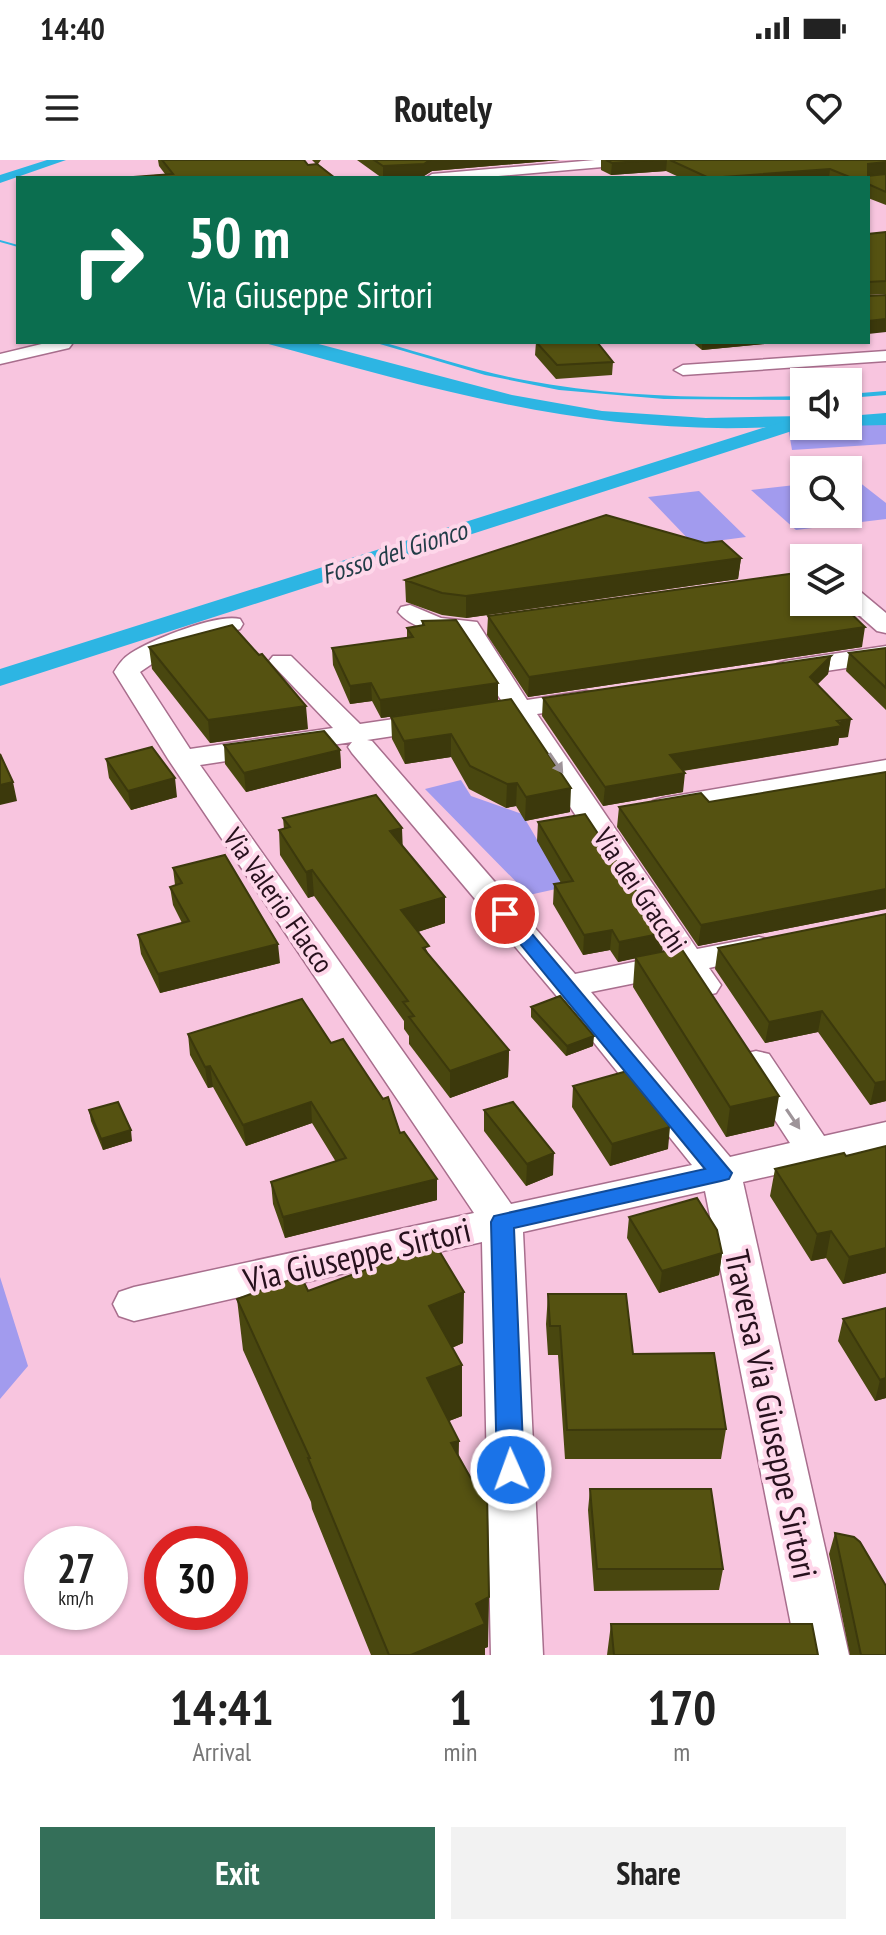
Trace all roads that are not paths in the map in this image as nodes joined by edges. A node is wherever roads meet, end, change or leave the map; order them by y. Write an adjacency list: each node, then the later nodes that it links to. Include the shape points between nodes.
1 (637, 160): 2 (street)
2 (455, 176)
3 (63, 344): 5 (street)
4 (886, 356): 6 (street)
5 (0, 359)
6 (683, 370)
7 (862, 605): 10 (street)
8 (410, 612): 15 (street, Via dei Gracchi, via 436,625 482,625)
9 (231, 624): 17 (street, Via Valerio Flacco, via 145,654 128,668)
10 (886, 626)
11 (886, 654): 13 (street)
12 (282, 661): 16 (street)
13 (764, 672)
14 (612, 695): 15 (street)
15 (520, 709): 16 (street); 19 (street, Via dei Gracchi, one-way to 19)
16 (357, 740): 17 (street); 22 (street)
17 (182, 759): 26 (street, Via Valerio Flacco)
18 (886, 768): 19 (street)
19 (606, 817): 21 (street, Via dei Gracchi)
20 (795, 940): 21 (street)
21 (688, 961): 22 (street); 24 (street, Via dei Gracchi, one-way to 24)
22 (567, 986): 25 (street)
23 (886, 1136): 24 (street, Via Giuseppe Sirtori)
24 (815, 1152): 25 (street, Via Giuseppe Sirtori)
25 (721, 1173): 26 (street, Via Giuseppe Sirtori); 29 (street, Traversa Via Giuseppe Sirtori)
26 (502, 1222): 27 (street, Via Giuseppe Sirtori); 28 (street)
27 (134, 1304)
28 (517, 1655)
29 (823, 1655)

